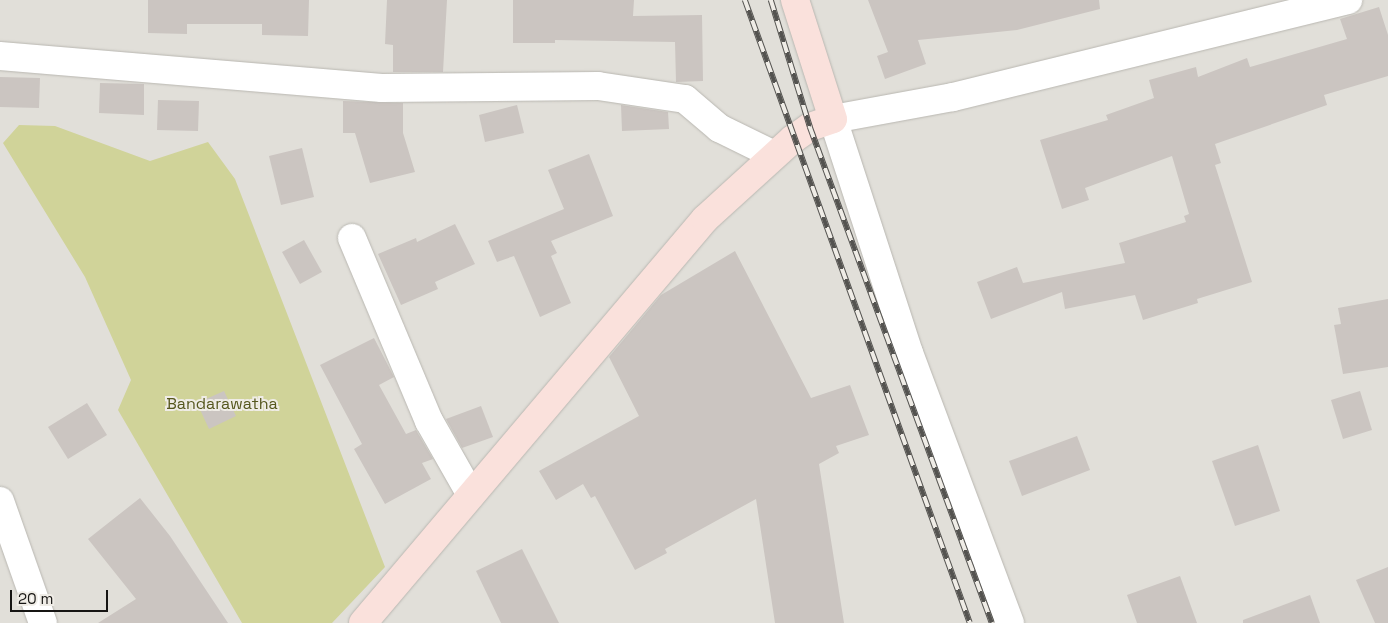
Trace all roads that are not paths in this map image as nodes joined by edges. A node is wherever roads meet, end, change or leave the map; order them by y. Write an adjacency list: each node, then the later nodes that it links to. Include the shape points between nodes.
1 (795, 0): 4 (street)
2 (1348, 0): 4 (street, via 953,97)
3 (0, 56): 5 (street, via 382,88 598,86 685,99 719,128)
4 (833, 119): 5 (street, via 810,127); 11 (street, via 909,353)
5 (774, 155): 7 (street, via 705,218)
6 (352, 238): 7 (street, via 429,421)
7 (471, 495): 10 (street)
8 (0, 501): 9 (street)
9 (43, 623)
10 (363, 623)
11 (1010, 623)

